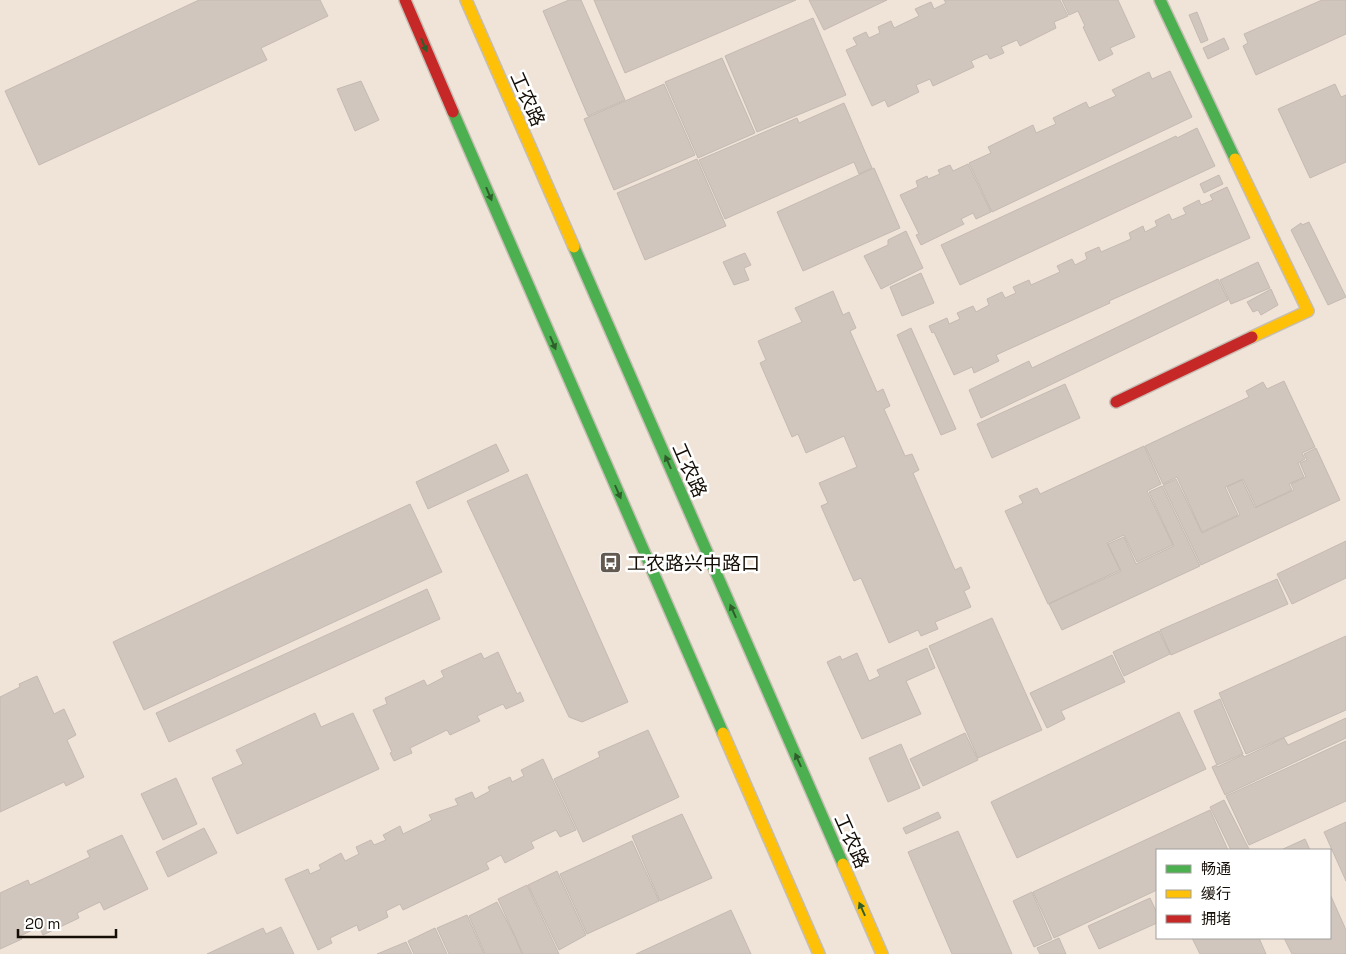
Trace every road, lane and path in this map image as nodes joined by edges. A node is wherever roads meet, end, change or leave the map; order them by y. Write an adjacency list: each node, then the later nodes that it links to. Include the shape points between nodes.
1 (405, 0): 5 (main road, one-way to 5)
2 (466, 0): 6 (main road, 工农路, one-way to 2)
3 (1160, 0): 4 (main road, via 1308,311)
4 (1116, 402)
5 (819, 954)
6 (882, 954)

